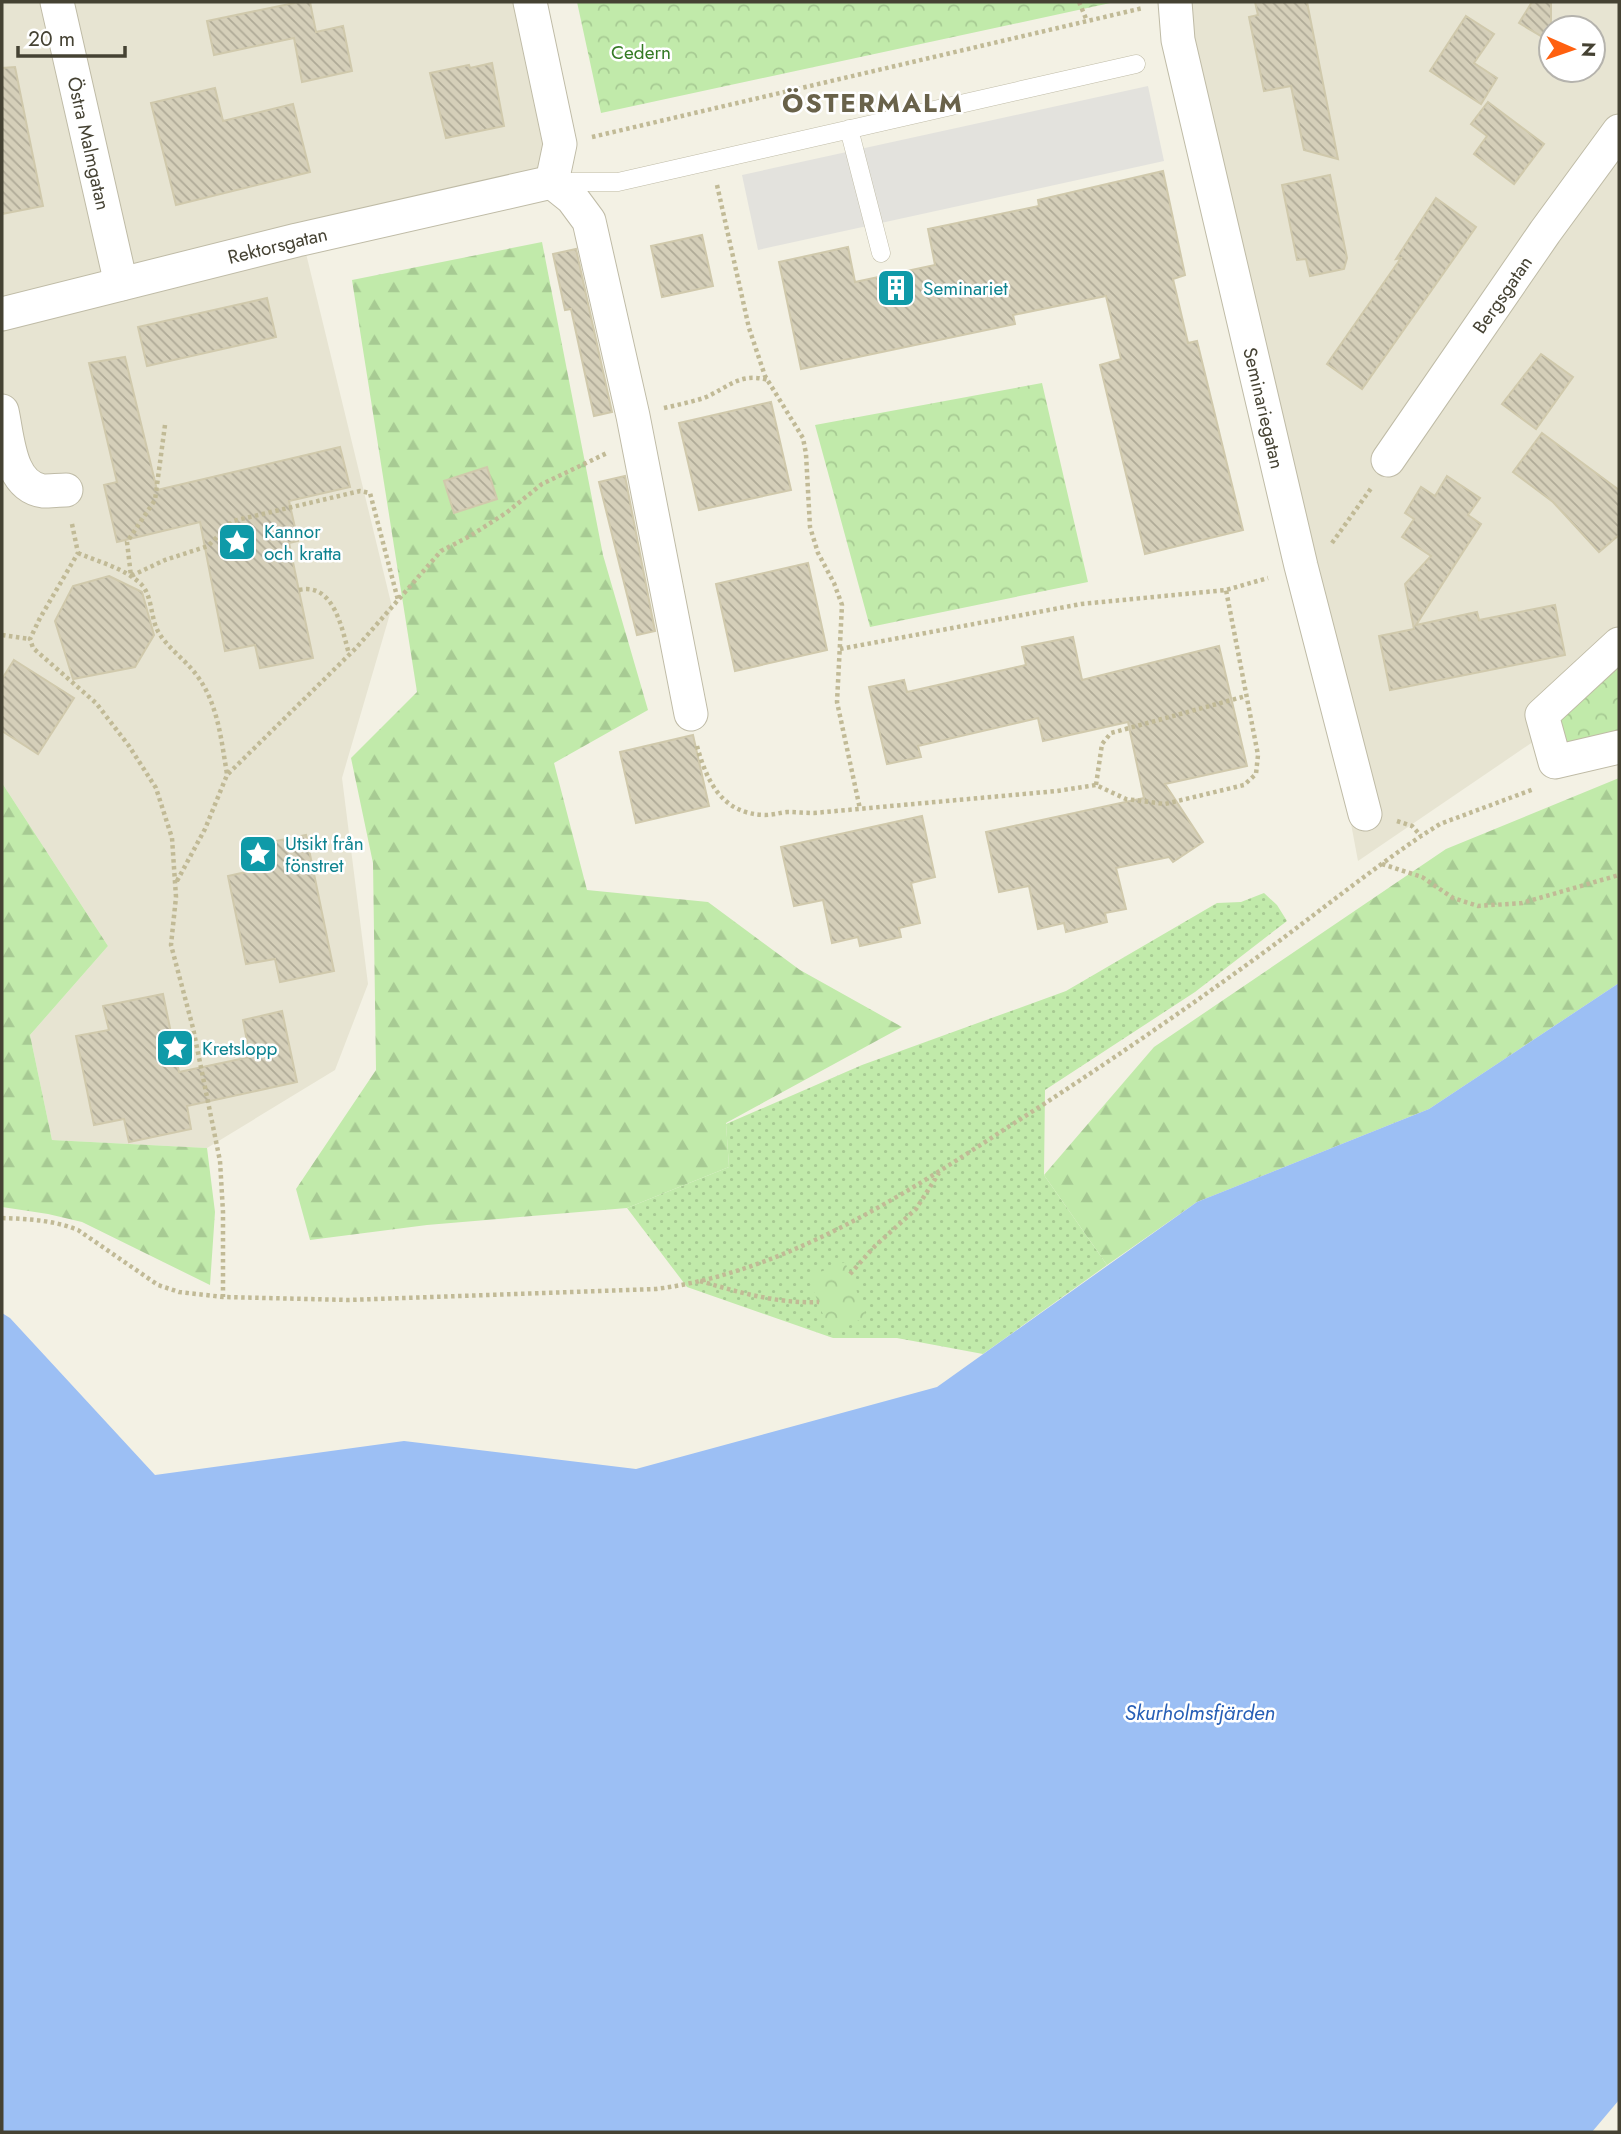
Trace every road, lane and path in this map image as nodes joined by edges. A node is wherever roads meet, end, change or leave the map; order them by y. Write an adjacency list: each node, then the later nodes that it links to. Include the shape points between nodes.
1 (57, 2): 13 (street, Östra Malmgatan)
2 (530, 2): 9 (street)
3 (1079, 2): 5 (path)
4 (1161, 4): 5 (path); 22 (street, Seminariegatan, via 1178,40)
5 (1087, 21): 9 (path)
6 (1136, 64): 7 (lane)
7 (849, 129): 10 (lane); 12 (lane)
8 (1619, 131): 19 (street, Bergsgatan)
9 (560, 144): 11 (street)
10 (712, 160): 11 (lane, via 618,181); 15 (path, via 749,328)
11 (552, 182): 13 (street, Rektorsgatan); 18 (street, via 589,221)
12 (881, 253)
13 (121, 284): 14 (street, Rektorsgatan)
14 (2, 314)
15 (768, 380): 18 (path, via 743,377); 30 (path, via 803,438 810,527 842,605)
16 (2, 411): 20 (street, via 23,481 45,491)
17 (165, 425): 23 (path, via 155,500 127,542)
18 (635, 427): 26 (path, via 542,484 498,519 441,551); 33 (street)
19 (1388, 460): 22 (path, via 1320,559)
20 (66, 490): 21 (path)
21 (78, 553): 23 (path); 28 (path)
22 (1301, 566): 25 (path); 39 (street, Seminariegatan)
23 (131, 576): 26 (path, via 208,545 233,521 359,492 370,493); 35 (path, via 147,593 160,635 212,699)
24 (299, 590): 31 (path, via 309,587 322,594 337,612)
25 (1226, 590): 30 (path, via 1081,604); 32 (path)
26 (398, 600): 31 (path)
27 (2, 635): 28 (path)
28 (30, 639): 42 (path, via 33,648 96,704 156,788 172,838)
29 (1619, 644): 34 (street, via 1542,715 1555,762)
30 (840, 649): 38 (path, via 837,702)
31 (349, 655): 35 (path)
32 (1246, 696): 36 (path, via 1111,733 1102,744); 36 (path, via 1258,755 1256,774 1244,785 1157,805 1126,799)
33 (691, 714): 38 (path, via 708,781 741,810 769,815)
34 (1619, 747)
35 (227, 775): 42 (path)
36 (1096, 785): 38 (path)
37 (1535, 789): 40 (path, via 1440,824)
38 (860, 808)
39 (1365, 814)
40 (1381, 864): 41 (path, via 1422,877 1453,898 1478,906 1522,903); 43 (path, via 1172,1019)
41 (1619, 875)
42 (176, 882): 47 (path, via 171,945 220,1161)
43 (939, 1173): 45 (path, via 916,1209 875,1245); 46 (path, via 811,1242 770,1260)
44 (2, 1218): 47 (path, via 42,1220 78,1230 158,1284 179,1292)
45 (850, 1275)
46 (699, 1281): 47 (path, via 656,1289 348,1300); 48 (path, via 773,1299)
47 (223, 1297)
48 (819, 1303)

